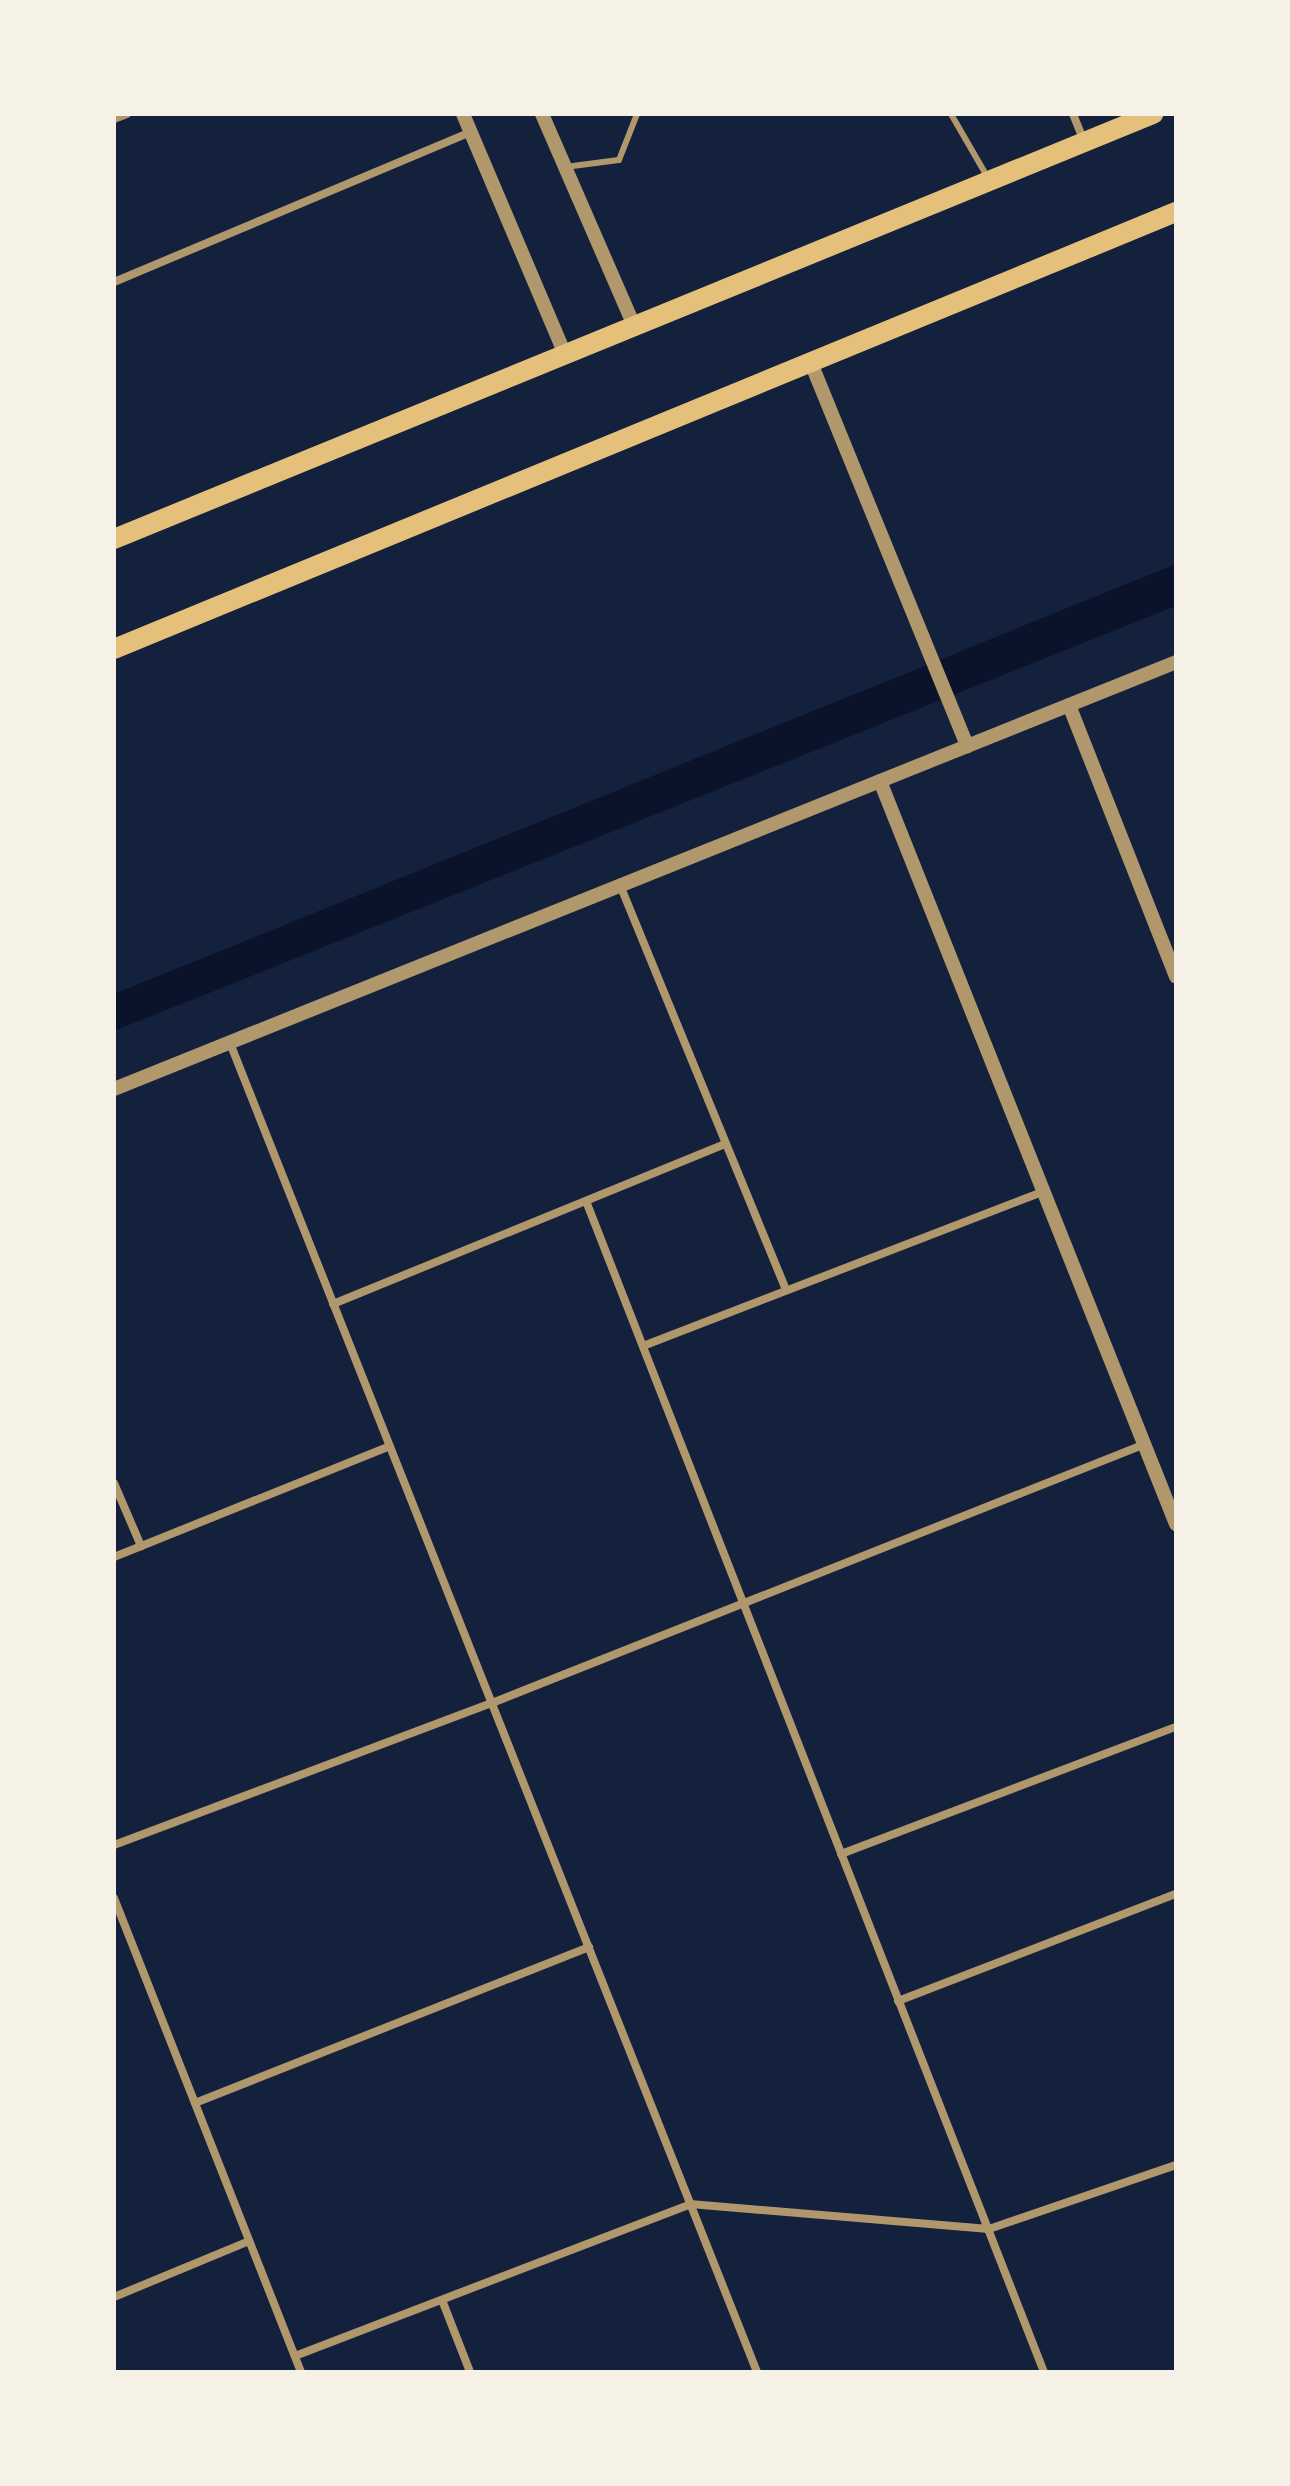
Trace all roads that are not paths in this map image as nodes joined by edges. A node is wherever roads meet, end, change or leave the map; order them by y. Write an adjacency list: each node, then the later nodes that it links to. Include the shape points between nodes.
1 (127, 114): 8 (street)
2 (463, 114): 9 (street)
3 (542, 114): 11 (street)
4 (637, 114): 11 (lane, via 619,160)
5 (951, 114): 12 (lane)
6 (1073, 114): 10 (street)
7 (1153, 114): 10 (main road)
8 (114, 119)
9 (470, 132): 14 (street); 16 (street)
10 (1085, 142): 12 (main road)
11 (565, 167): 15 (street)
12 (989, 181): 15 (main road)
13 (1176, 212): 17 (main road)
14 (114, 282)
15 (634, 326): 16 (main road)
16 (565, 354): 18 (main road)
17 (811, 363): 19 (main road); 22 (street)
18 (114, 539)
19 (114, 649)
20 (1176, 662): 21 (street)
21 (1069, 705): 22 (street); 25 (street)
22 (967, 746): 23 (street)
23 (880, 781): 24 (street); 29 (street)
24 (620, 885): 26 (street); 28 (street)
25 (1175, 971)
26 (230, 1043): 27 (street); 32 (street)
27 (114, 1089)
28 (726, 1144): 30 (street); 31 (street)
29 (1044, 1191): 31 (street); 34 (street)
30 (586, 1201): 32 (street); 33 (street)
31 (786, 1290): 33 (street)
32 (333, 1304): 35 (street)
33 (643, 1346): 40 (street)
34 (1145, 1444): 37 (street); 40 (street)
35 (390, 1446): 38 (street); 41 (street)
36 (114, 1483): 38 (street)
37 (1176, 1524)
38 (141, 1546): 39 (street)
39 (114, 1557)
40 (743, 1604): 41 (street); 44 (street)
41 (492, 1703): 43 (street); 47 (street)
42 (1176, 1727): 44 (street)
43 (114, 1845)
44 (841, 1854): 48 (street)
45 (1176, 1894): 48 (street)
46 (114, 1898): 49 (street)
47 (589, 1947): 49 (street); 51 (street)
48 (898, 2001): 52 (street)
49 (195, 2103): 53 (street)
50 (1176, 2165): 52 (street)
51 (690, 2204): 52 (street); 55 (street); 59 (street)
52 (989, 2229): 60 (street)
53 (249, 2241): 54 (street); 56 (street)
54 (114, 2297)
55 (442, 2300): 56 (street); 58 (street)
56 (295, 2356): 57 (street)
57 (301, 2372)
58 (470, 2372)
59 (757, 2372)
60 (1044, 2372)

